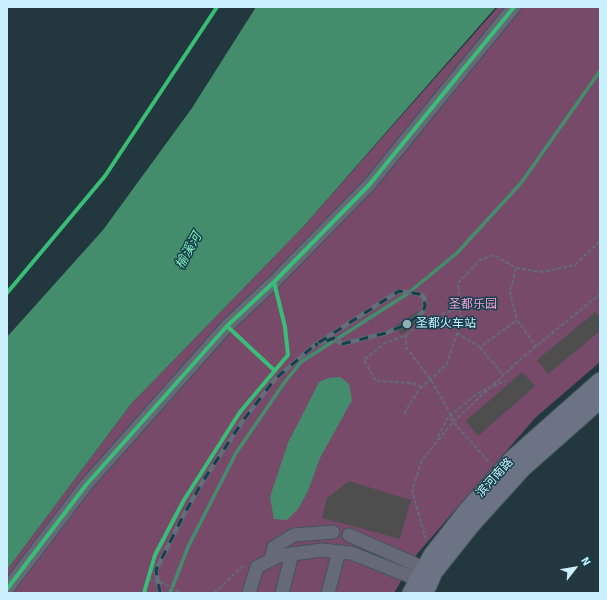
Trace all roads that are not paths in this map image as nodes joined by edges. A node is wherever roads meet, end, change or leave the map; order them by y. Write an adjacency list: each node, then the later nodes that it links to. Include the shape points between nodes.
1 (514, 7): 10 (street, via 369,185 228,326 86,485)
2 (600, 381): 9 (main road, 滨河南路, via 512,459 468,509)
3 (600, 400): 9 (main road, 滨河南路, via 522,469)
4 (333, 532): 8 (street, via 294,535 274,546)
5 (349, 535): 9 (street)
6 (339, 552): 7 (street, via 322,550); 9 (street, via 351,553); 13 (street)
7 (292, 554): 8 (street); 12 (street)
8 (271, 560): 11 (street, via 257,566)
9 (425, 578)
10 (7, 589)
11 (248, 593)
12 (282, 593)
13 (328, 593)

